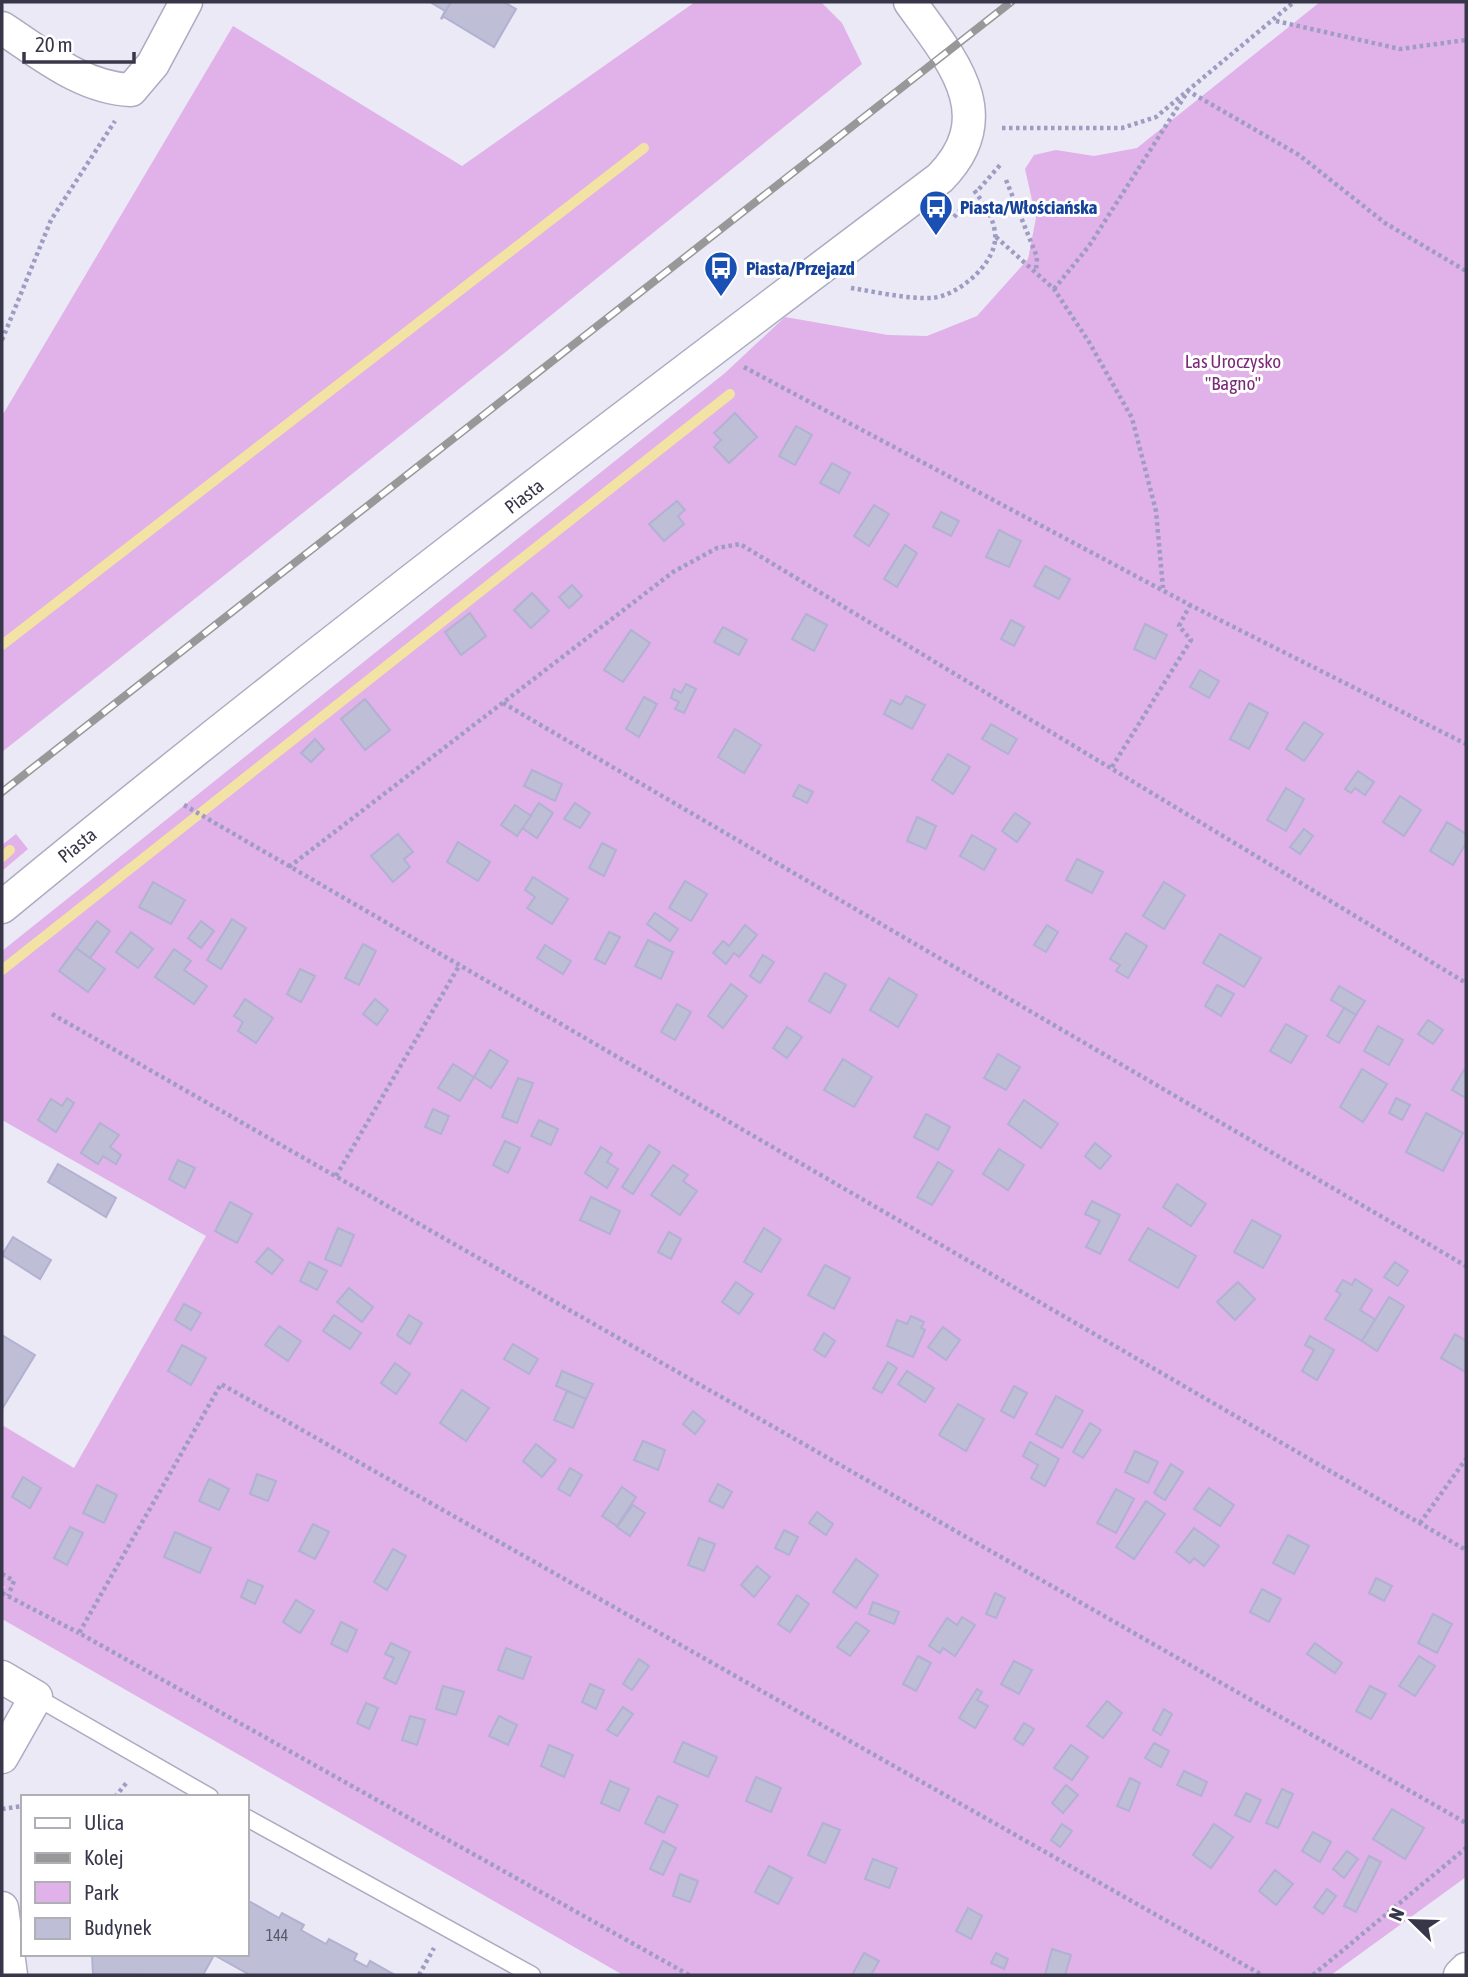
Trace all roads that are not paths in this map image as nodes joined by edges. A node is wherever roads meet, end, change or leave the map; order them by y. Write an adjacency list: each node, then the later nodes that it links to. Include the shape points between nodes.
1 (186, 2): 3 (street, via 153,64 131,90 107,89 78,76)
2 (910, 2): 4 (street, Piasta, via 962,79 969,126 955,164 160,778)
3 (2, 28)
4 (2, 907)
5 (2, 1677): 6 (street)
6 (36, 1697): 7 (street); 8 (lane)
7 (2, 1756)
8 (207, 1795)
9 (248, 1819): 12 (lane)
10 (2, 1908): 13 (street)
11 (1466, 1969): 14 (street)
12 (526, 1974)
13 (11, 1975)
14 (1460, 1975)

